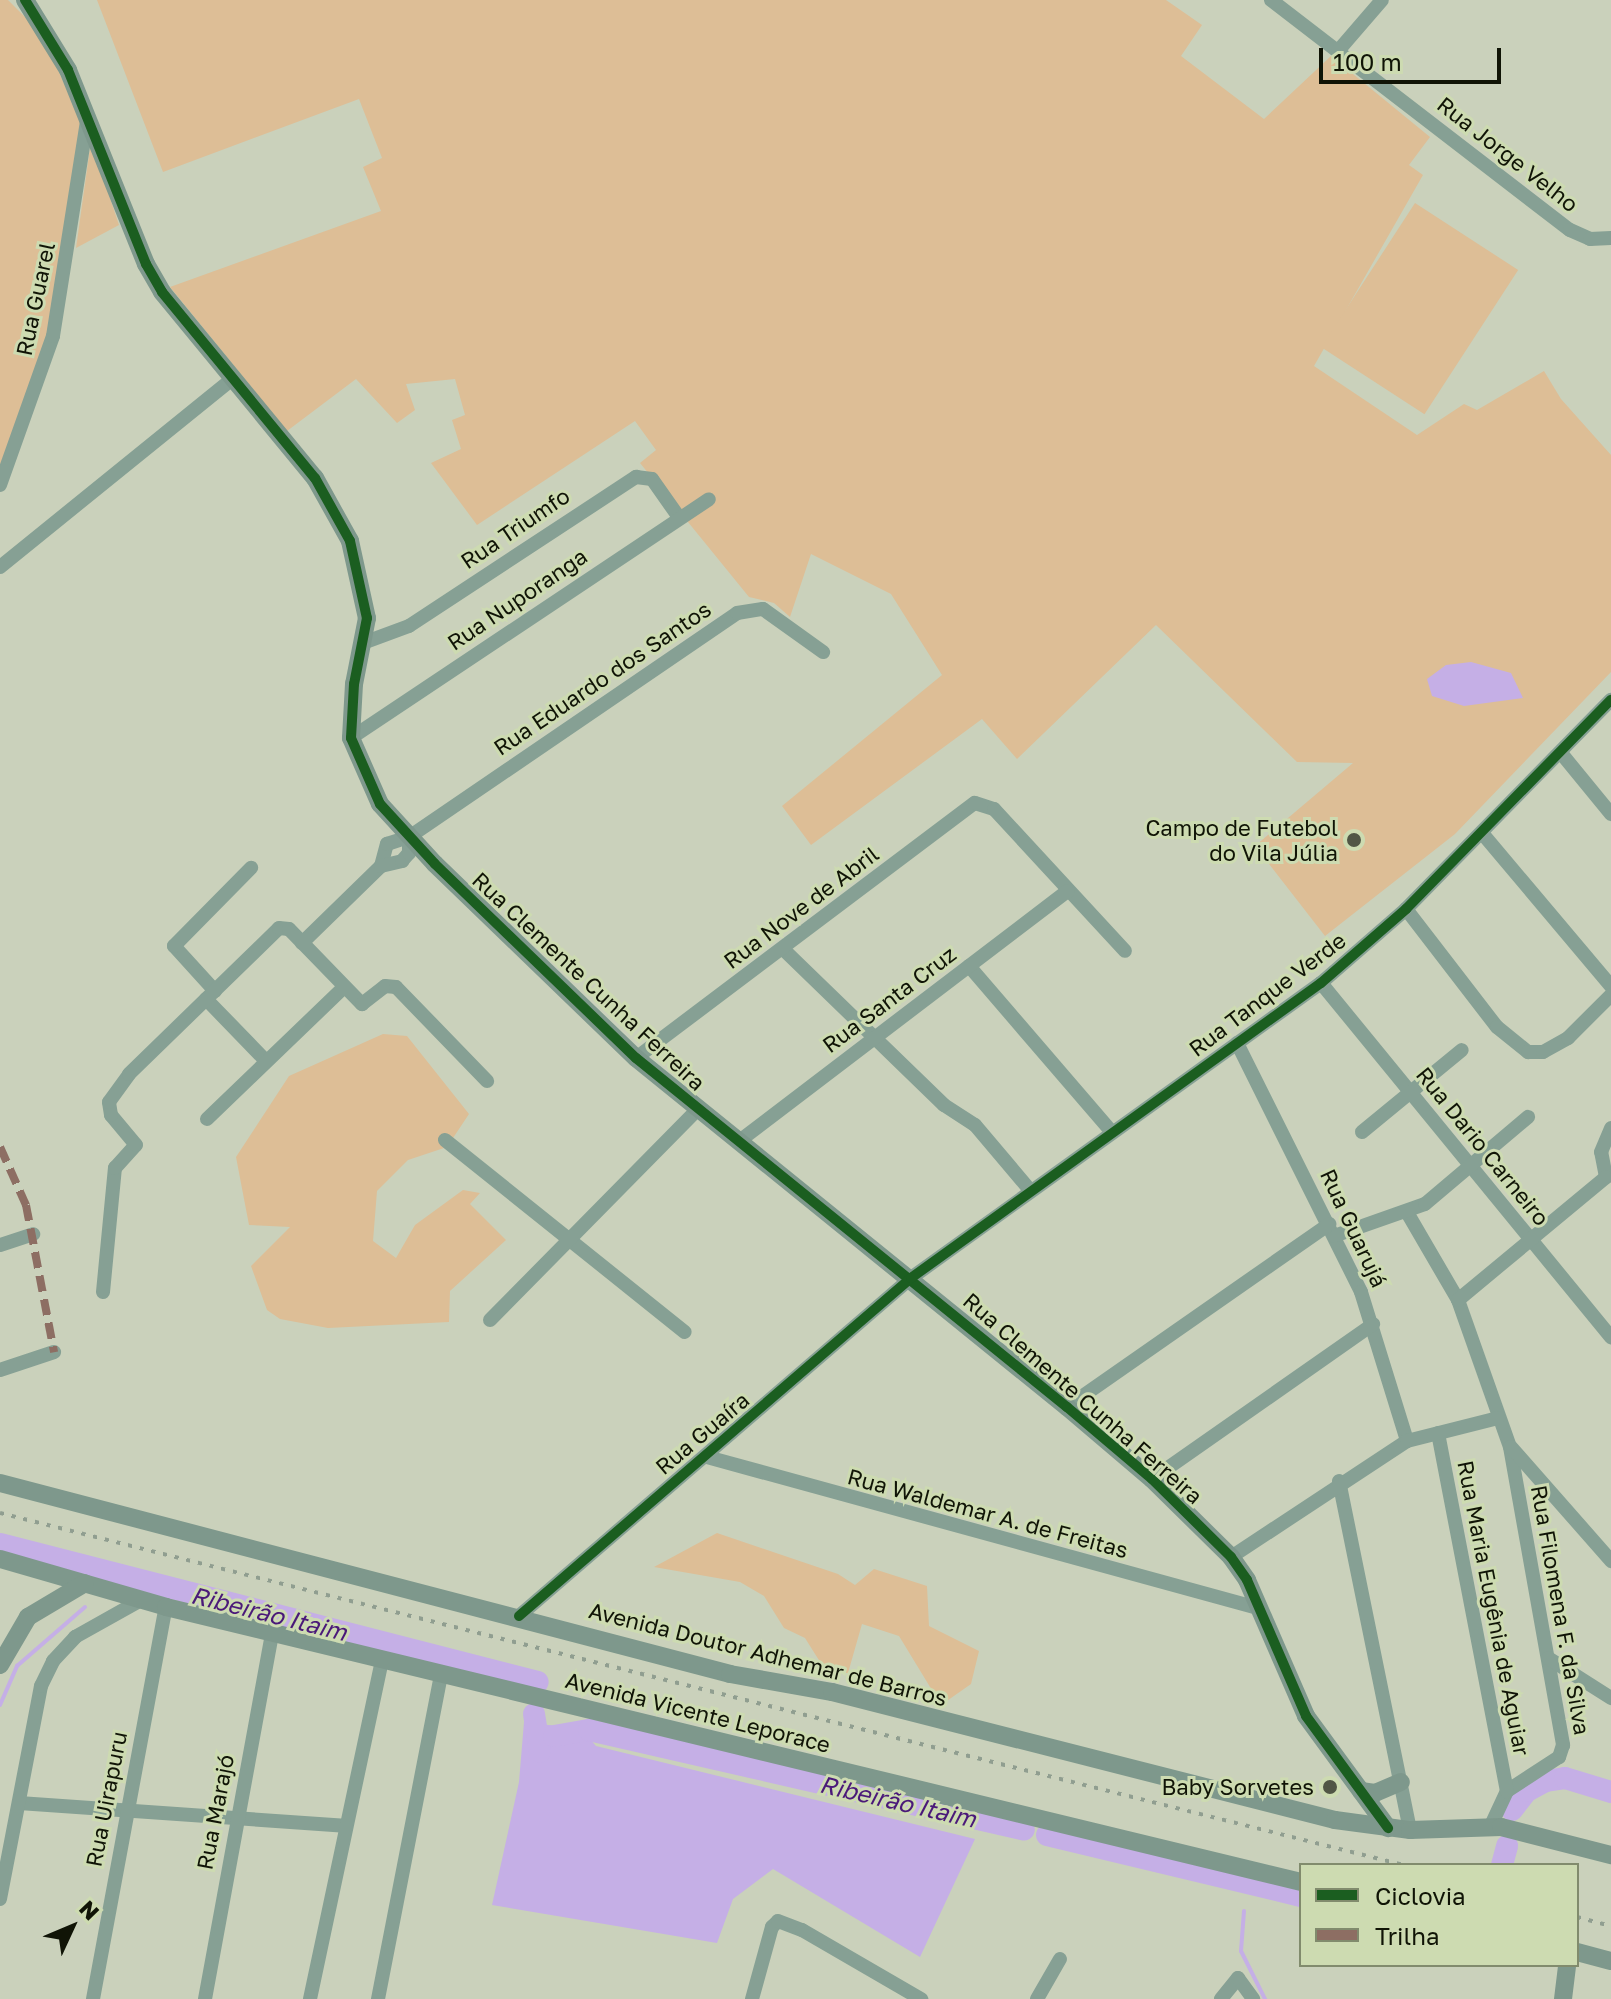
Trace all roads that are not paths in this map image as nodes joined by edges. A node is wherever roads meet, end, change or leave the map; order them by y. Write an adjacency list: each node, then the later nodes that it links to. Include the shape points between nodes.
1 (1271, 0): 4 (street, Rua Jorge Velho)
2 (1382, 0): 4 (street)
3 (28, 1): 5 (street, Rua Clemente Cunha Ferreira, via 68,70)
4 (1338, 51): 6 (street, Rua Jorge Velho, via 1570,230 1590,239)
5 (87, 116): 7 (street, Rua Clemente Cunha Ferreira, via 146,264); 8 (street, Rua Guarel, via 53,336)
6 (1611, 238)
7 (233, 378): 11 (street); 12 (street, Rua Clemente Cunha Ferreira, via 338,513 363,586)
8 (0, 485)
9 (709, 499): 10 (street, Rua Nuporanga)
10 (678, 516): 12 (street, Rua Triumfo, via 652,479 636,477 409,626); 15 (street, Rua Nuporanga)
11 (0, 567)
12 (363, 643): 15 (street, Rua Clemente Cunha Ferreira)
13 (823, 652): 19 (street, Rua Eduardo dos Santos, via 763,609 737,613)
14 (1611, 700): 16 (street, Rua Tanque Verde)
15 (351, 738): 19 (street, Rua Clemente Cunha Ferreira, via 380,804)
16 (1561, 753): 17 (street); 18 (street, Rua Tanque Verde)
17 (1611, 814)
18 (1482, 833): 23 (street, Rua Tanque Verde); 29 (street)
19 (409, 837): 20 (street, via 387,844); 20 (street, via 409,853 402,861); 36 (street, Rua Clemente Cunha Ferreira)
20 (381, 866): 24 (street)
21 (251, 868): 31 (street, via 174,946)
22 (1067, 891): 25 (street, Rua Nove de Abril, via 994,809 981,802 966,808); 26 (street); 27 (street, Rua Santa Cruz)
23 (1406, 909): 28 (street, Rua Tanque Verde); 32 (street, via 1497,1027 1528,1052 1543,1052 1568,1038)
24 (302, 943): 30 (street); 31 (street, via 289,929 279,928)
25 (783, 949): 33 (street); 36 (street, Rua Nove de Abril)
26 (1125, 951)
27 (969, 966): 33 (street, Rua Santa Cruz); 44 (street)
28 (1321, 983): 34 (street, Rua Tanque Verde); 39 (street, Rua Dario Carneiro)
29 (1611, 986)
30 (344, 987): 37 (street); 38 (street, via 362,1004 385,986 396,987)
31 (210, 995): 37 (street); 58 (street, via 129,1074 109,1102 111,1115 136,1145 115,1168)
32 (1611, 995)
33 (875, 1037): 47 (street, Rua Santa Cruz); 50 (street, via 944,1105 975,1125)
34 (1237, 1043): 44 (street, Rua Tanque Verde); 52 (street, Rua Guarujá)
35 (1462, 1050): 39 (street)
36 (636, 1058): 40 (street, Rua Clemente Cunha Ferreira)
37 (266, 1061): 42 (street)
38 (487, 1081)
39 (1409, 1091): 45 (street); 48 (street, Rua Dario Carneiro)
40 (697, 1110): 47 (street, Rua Clemente Cunha Ferreira); 54 (street)
41 (1528, 1117): 48 (street)
42 (207, 1119)
43 (1611, 1128): 49 (street, via 1601,1152)
44 (1111, 1131): 50 (street, Rua Tanque Verde)
45 (1362, 1132)
46 (445, 1140): 54 (street)
47 (738, 1142): 57 (street, Rua Clemente Cunha Ferreira)
48 (1472, 1166): 51 (street); 55 (street, Rua Dario Carneiro)
49 (1609, 1179): 55 (street)
50 (1030, 1190): 57 (street, Rua Tanque Verde)
51 (1408, 1214): 52 (street); 59 (street, Rua Filomena F. da Silva)
52 (1332, 1230): 61 (street, Rua Guarujá); 66 (street)
53 (33, 1234): 56 (street)
54 (566, 1238): 60 (street); 62 (street)
55 (1531, 1239): 59 (street); 63 (street, Rua Dario Carneiro)
56 (0, 1245)
57 (911, 1278): 66 (street, Rua Clemente Cunha Ferreira); 71 (street, Rua Guaíra)
58 (103, 1292)
59 (1458, 1300): 67 (street, Rua Filomena F. da Silva)
60 (490, 1320)
61 (1373, 1324): 69 (street, Rua Guarujá); 72 (street)
62 (685, 1332)
63 (1611, 1337)
64 (54, 1352): 65 (street)
65 (0, 1370)
66 (1067, 1407): 72 (street, Rua Clemente Cunha Ferreira)
67 (1498, 1418): 68 (street); 70 (street, Rua Filomena F. da Silva)
68 (1438, 1433): 69 (street); 91 (street, Rua Maria Eugênia de Aguiar)
69 (1407, 1441): 73 (street)
70 (1510, 1447): 77 (street); 84 (street, Rua Filomena F. da Silva)
71 (707, 1457): 81 (street, Rua Waldemar A. de Freitas); 82 (street, Rua Guaíra, via 584,1555)
72 (1152, 1479): 75 (street, Rua Clemente Cunha Ferreira)
73 (1339, 1481): 75 (street); 89 (street)
74 (0, 1483): 82 (street, Avenida Doutor Adhemar de Barros)
75 (1231, 1557): 81 (street, Rua Clemente Cunha Ferreira)
76 (0, 1559): 78 (street, Avenida Vicente Leporace)
77 (1611, 1561)
78 (85, 1583): 79 (street, Avenida Vicente Leporace); 86 (street, via 28,1617)
79 (141, 1600): 80 (street, Avenida Vicente Leporace); 92 (street, via 75,1637 53,1661 41,1686)
80 (166, 1607): 83 (street, Avenida Vicente Leporace); 93 (street, Rua Uirapuru)
81 (1258, 1608): 90 (street, Rua Clemente Cunha Ferreira, via 1300,1705)
82 (519, 1616): 97 (street, Avenida Doutor Adhemar de Barros, via 730,1674 832,1692 1335,1820)
83 (272, 1633): 85 (street, Avenida Vicente Leporace); 94 (street, Rua Marajó)
84 (1548, 1658): 88 (street); 91 (street, Rua Filomena F. da Silva, via 1561,1753)
85 (382, 1659): 87 (street, Avenida Vicente Leporace); 95 (street)
86 (0, 1665)
87 (441, 1674): 100 (street, Avenida Vicente Leporace); 109 (street)
88 (1611, 1698)
89 (1401, 1782): 90 (street, via 1375,1793); 98 (street)
90 (1361, 1791): 97 (street, Rua Clemente Cunha Ferreira)
91 (1507, 1791): 96 (street, Rua Filomena F. da Silva)
92 (19, 1803): 93 (street); 101 (street)
93 (125, 1810): 94 (street); 106 (street, Rua Uirapuru)
94 (237, 1818): 95 (street); 107 (street, Rua Marajó)
95 (344, 1826): 108 (street)
96 (1496, 1827): 98 (street, Avenida Doutor Adhemar de Barros); 99 (street, Avenida Doutor Adhemar de Barros)
97 (1388, 1828): 98 (street, Avenida Doutor Adhemar de Barros)
98 (1410, 1830)
99 (1611, 1855)
100 (1299, 1882)
101 (0, 1899)
102 (1579, 1953): 104 (street)
103 (1060, 1959): 112 (street)
104 (1611, 1961)
105 (1567, 1967): 115 (street)
106 (93, 1999)
107 (205, 1999)
108 (310, 1999)
109 (378, 1999)
110 (752, 1999): 111 (street, via 778,1921)
111 (921, 1999)
112 (1037, 1999)
113 (1221, 1999): 114 (street, via 1238,1978)
114 (1253, 1999)
115 (1563, 1999)

